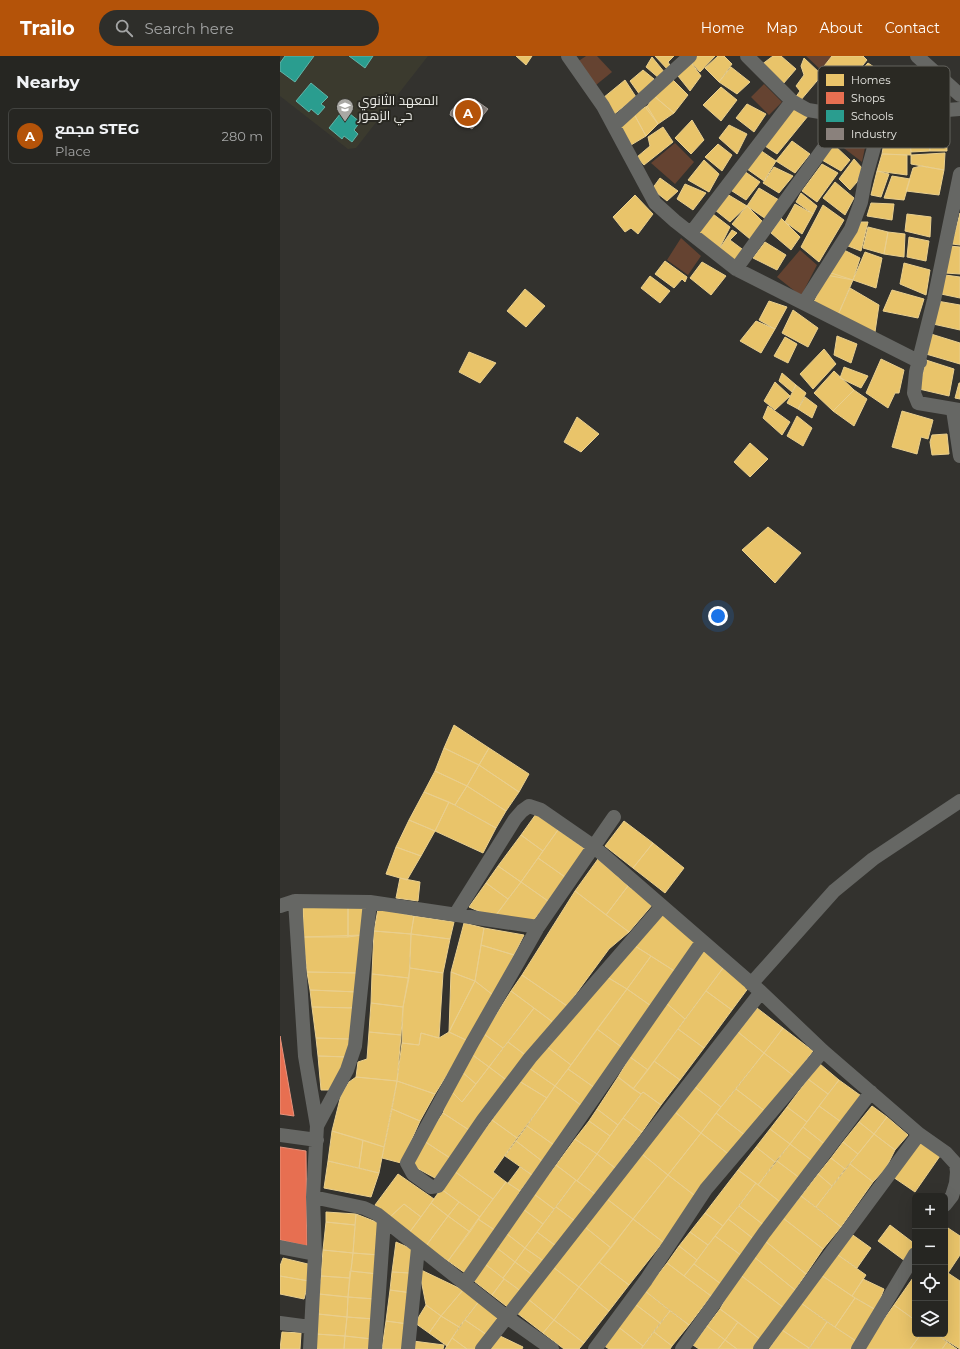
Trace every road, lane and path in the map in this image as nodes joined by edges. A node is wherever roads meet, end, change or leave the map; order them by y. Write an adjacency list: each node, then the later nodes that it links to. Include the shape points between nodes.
1 (690, 56): 12 (street)
2 (747, 56): 8 (street)
3 (917, 56): 5 (street)
4 (573, 58): 12 (street)
5 (928, 66)
6 (950, 86): 7 (street)
7 (960, 95)
8 (792, 101): 11 (street, via 808,110); 16 (street)
9 (960, 109): 10 (street)
10 (950, 110)
11 (818, 111)
12 (614, 125): 16 (street, via 655,203)
13 (825, 148): 17 (street)
14 (874, 148): 18 (street, via 861,202 851,229)
15 (960, 174): 19 (street)
16 (691, 233): 17 (street)
17 (736, 269): 18 (street)
18 (804, 303): 19 (street)
19 (920, 362): 20 (street, via 916,372 914,393 918,403)
20 (956, 410): 21 (street)
21 (960, 456)
22 (960, 801): 32 (street, via 873,859 834,891)
23 (614, 817): 24 (street)
24 (593, 846): 28 (street); 29 (street, via 541,810 529,806 515,819); 30 (street)
25 (295, 901): 26 (street); 27 (street); 35 (street, via 305,1056)
26 (370, 902): 29 (street); 35 (street, via 355,1046 347,1070)
27 (280, 906)
28 (662, 906): 30 (street, via 530,1058 482,1120 443,1180 431,1188 414,1174 406,1163); 31 (street)
29 (455, 915): 30 (street)
30 (538, 927)
31 (702, 942): 32 (street); 46 (street)
32 (756, 988): 33 (street); 47 (street)
33 (823, 1051): 34 (street); 55 (street, via 706,1189 646,1280)
34 (871, 1092): 36 (street); 56 (street, via 764,1233)
35 (317, 1126): 38 (street)
36 (918, 1134): 40 (street, via 946,1153 956,1164 956,1182); 57 (street)
37 (280, 1135): 38 (street)
38 (317, 1140): 39 (street)
39 (313, 1197): 41 (street, via 364,1208); 44 (street)
40 (948, 1202)
41 (384, 1220): 43 (street); 51 (street)
42 (280, 1247): 44 (street)
43 (418, 1248): 46 (street); 52 (street)
44 (315, 1254): 49 (street)
45 (912, 1259): 58 (street)
46 (465, 1283): 47 (street)
47 (508, 1318): 53 (street); 54 (street)
48 (280, 1323): 49 (street)
49 (310, 1327): 50 (street)
50 (310, 1349)
51 (375, 1349)
52 (408, 1349)
53 (482, 1349)
54 (552, 1349)
55 (595, 1349)
56 (682, 1349)
57 (760, 1349)
58 (858, 1349)

